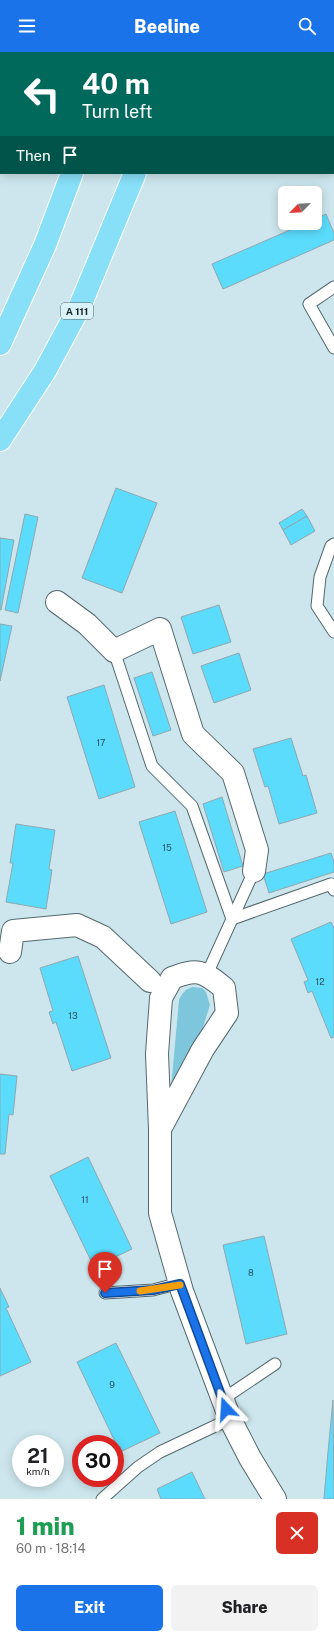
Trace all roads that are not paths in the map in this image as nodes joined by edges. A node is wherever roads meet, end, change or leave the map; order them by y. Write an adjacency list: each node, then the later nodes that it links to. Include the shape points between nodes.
1 (72, 174): 4 (highway, via 45,245)
2 (135, 174): 6 (highway, A 111, via 80,306 44,371)
3 (334, 287): 5 (lane, via 309,304)
4 (0, 344)
5 (334, 348)
6 (0, 440)
7 (334, 544): 9 (lane, via 320,577 317,606)
8 (57, 602): 10 (street, via 87,624)
9 (334, 632)
10 (114, 651): 11 (street, via 160,629 193,734 233,773 257,850); 13 (lane, via 152,766 192,806)
11 (254, 871): 13 (lane)
12 (334, 890): 13 (lane, via 332,884)
13 (232, 918): 15 (lane)
14 (10, 952): 16 (street, via 13,931 76,924 103,937)
15 (207, 974): 16 (street, via 189,972 172,978); 17 (street, via 224,988 227,1013 202,1049)
16 (157, 988): 17 (street, via 162,998 157,1054)
17 (160, 1129): 18 (street, via 160,1213)
18 (180, 1284): 19 (lane, via 153,1290); 21 (street)
19 (105, 1293)
20 (275, 1364): 21 (lane)
21 (222, 1399): 22 (street)
22 (230, 1419): 23 (lane, via 160,1452 138,1467); 24 (street)
23 (102, 1499)
24 (275, 1499)

